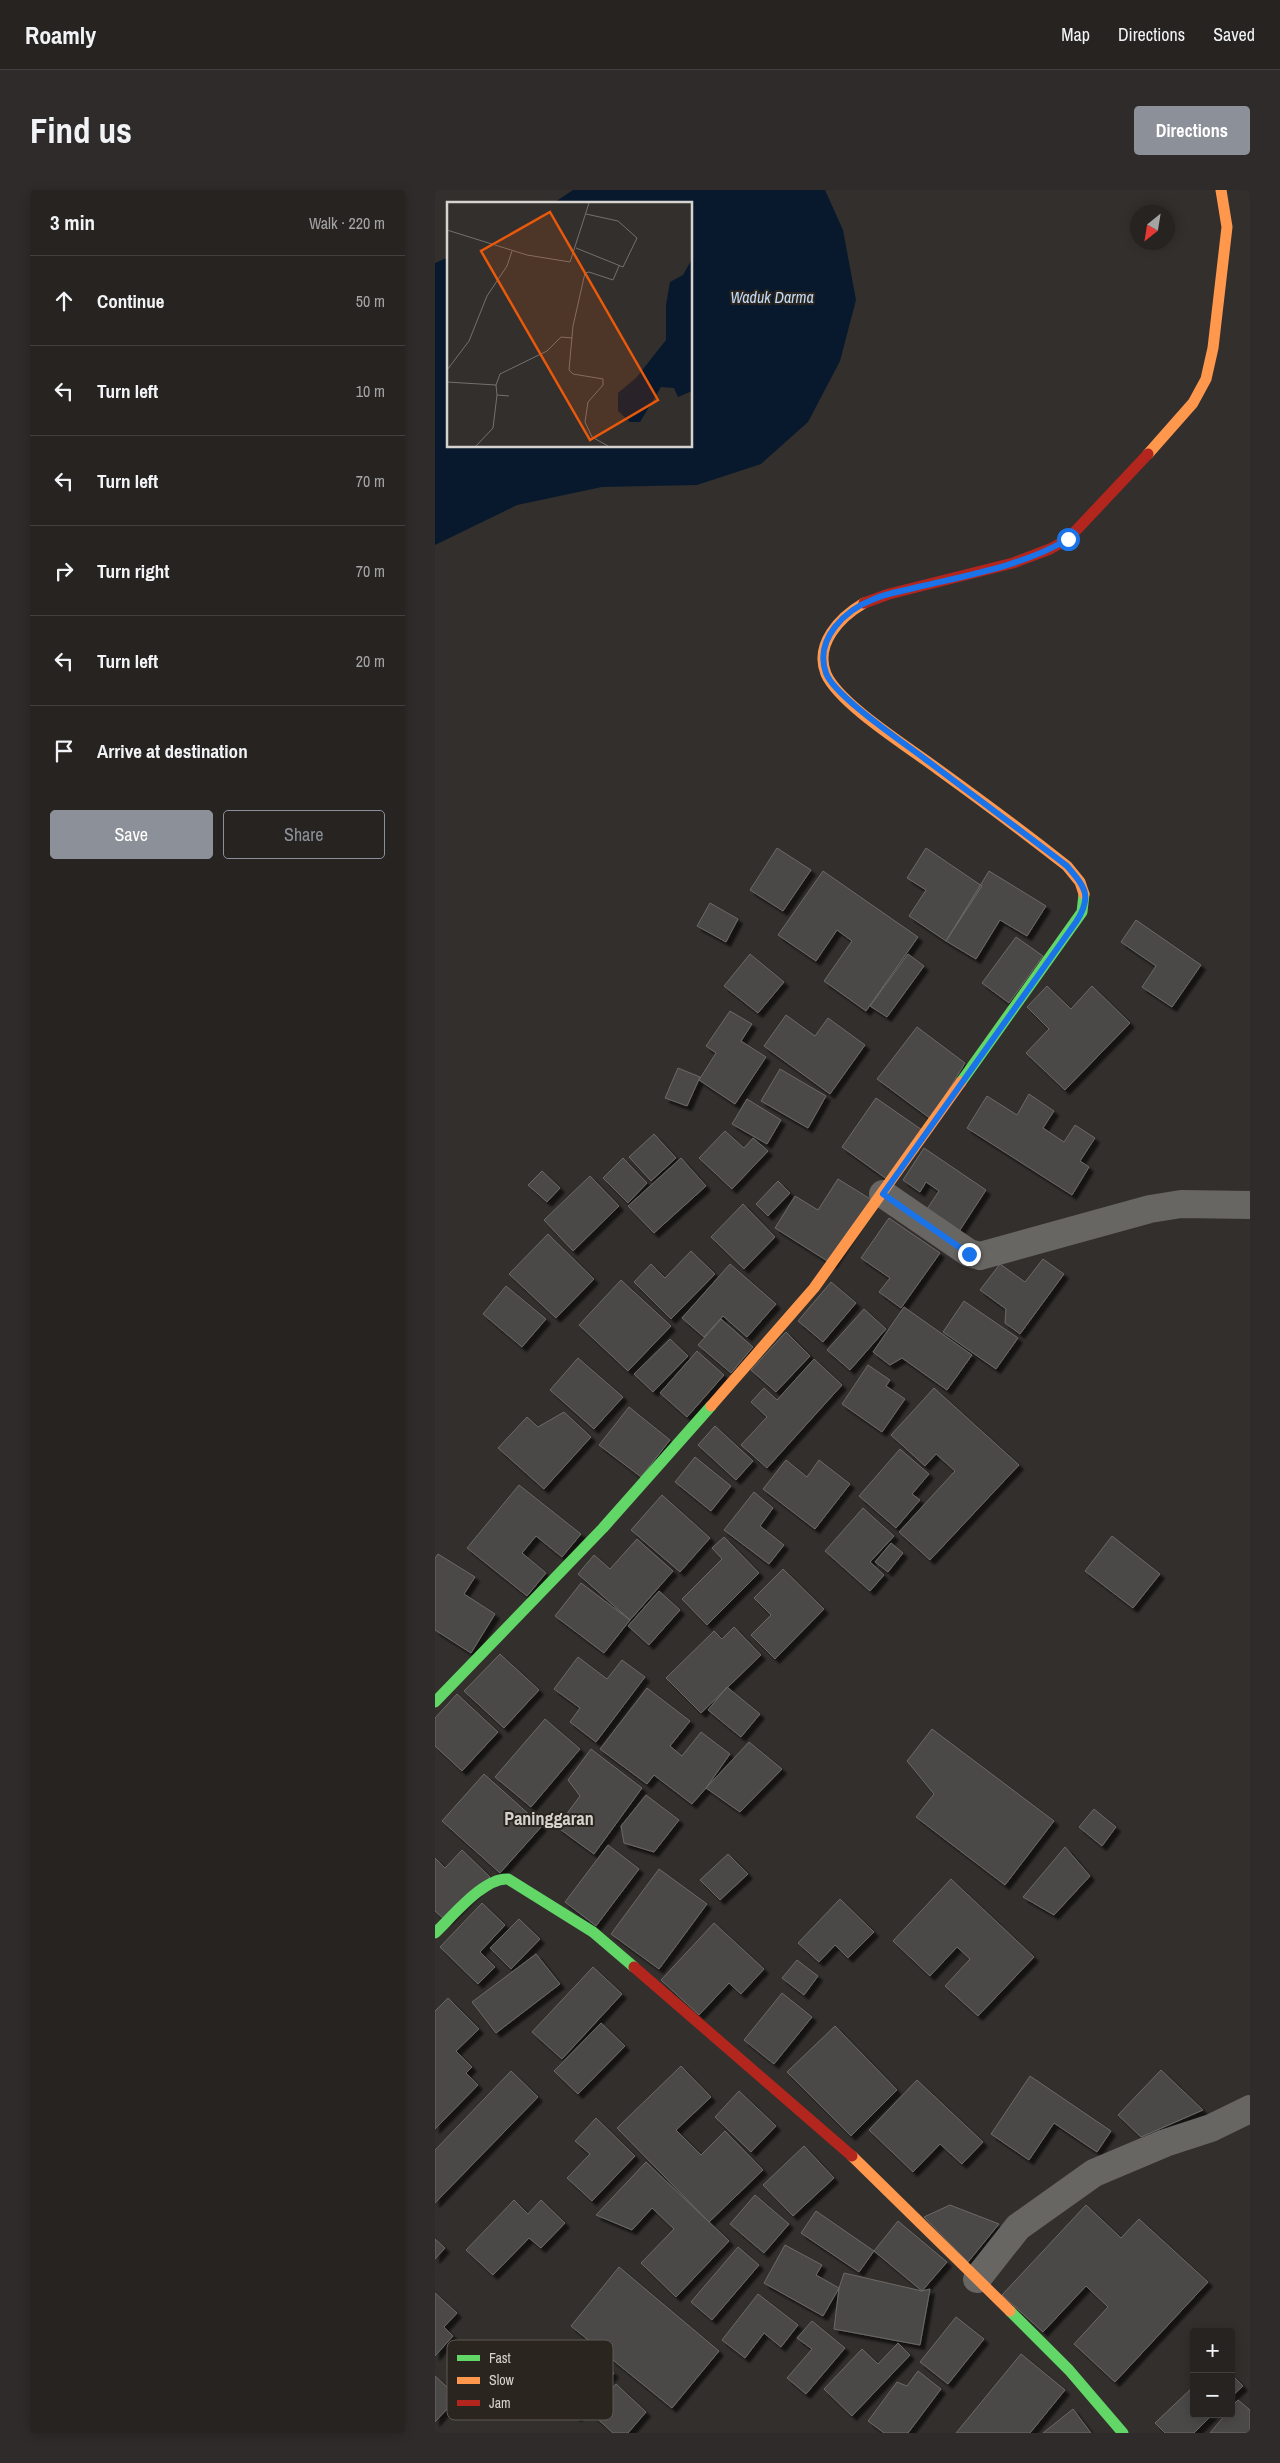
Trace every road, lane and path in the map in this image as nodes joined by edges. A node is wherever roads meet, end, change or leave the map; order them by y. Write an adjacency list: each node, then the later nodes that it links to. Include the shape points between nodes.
1 (1221, 190): 2 (street, via 1227,227 1213,348 1206,379 1177,423 1068,539 1016,563 875,598 840,619 827,645 823,662 834,686 867,716 1067,866 1083,884 1086,894 1076,922)
2 (883, 1194): 3 (street, via 969,1254 981,1256 1150,1209 1181,1204); 4 (street, via 782,1326 583,1549)
3 (1250, 1205)
4 (435, 1702)
5 (435, 1933): 7 (street, via 496,1881 514,1881 593,1932 864,2167)
6 (1250, 2109): 7 (street, via 1211,2128 1094,2172 1018,2227)
7 (977, 2279): 8 (street, via 1069,2370)
8 (1123, 2433)

